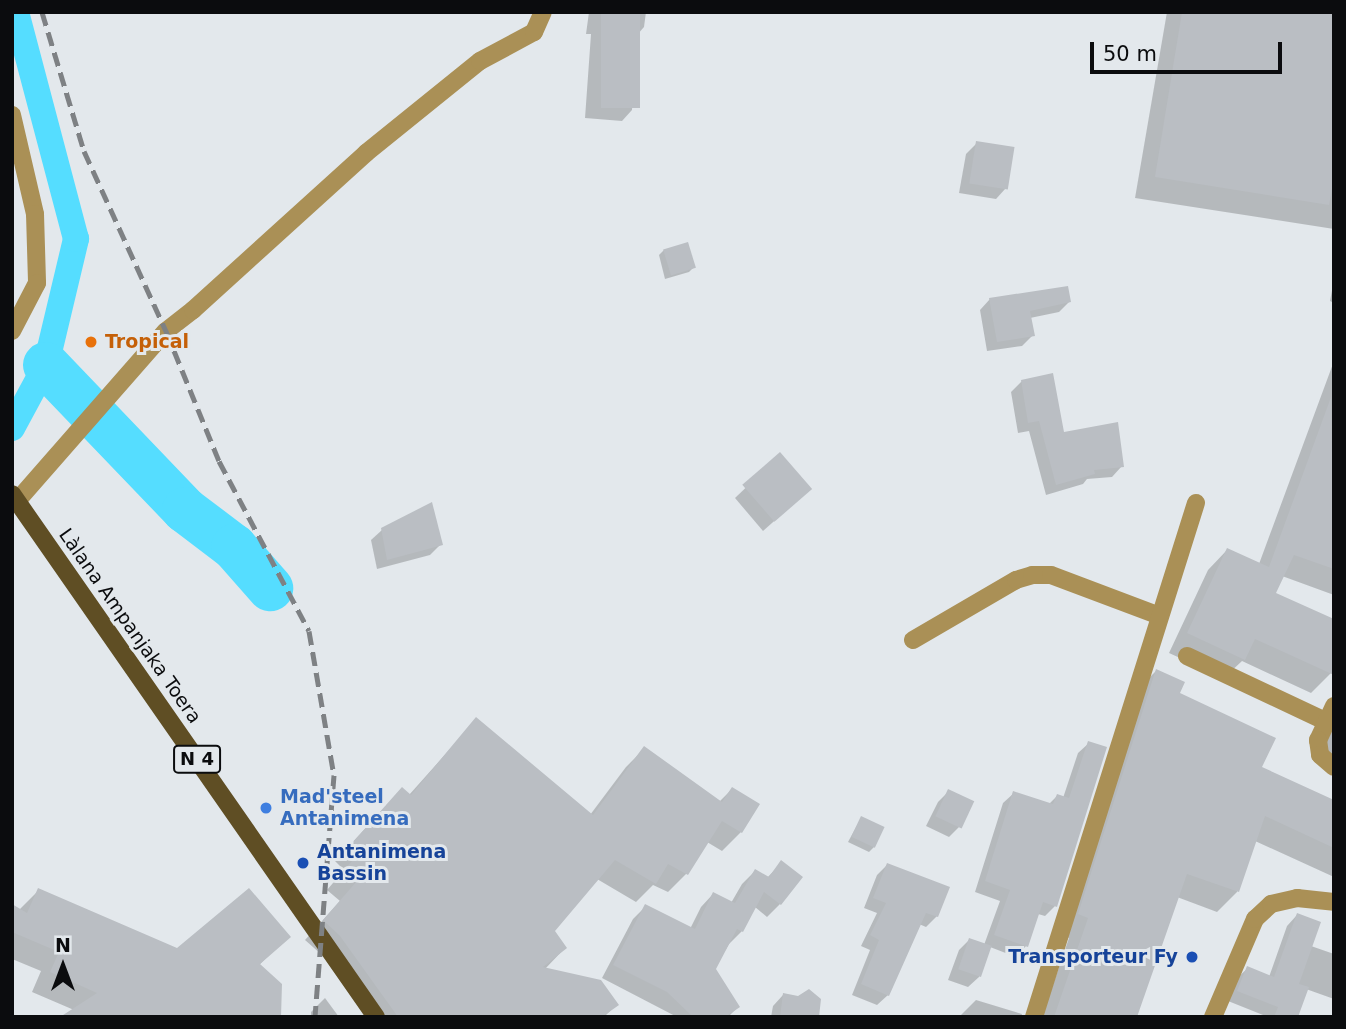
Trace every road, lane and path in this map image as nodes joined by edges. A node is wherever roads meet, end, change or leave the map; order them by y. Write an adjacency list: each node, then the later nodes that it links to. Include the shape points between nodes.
1 (543, 12): 4 (street, via 534,33 480,61 366,153 166,331)
2 (12, 115): 3 (street, via 35,214 37,283)
3 (12, 331)
4 (15, 498): 12 (main road, Làlana Ampanjaka Toera / N 4)
5 (1196, 503): 6 (street)
6 (1160, 616): 7 (street, via 1051,575 1032,575); 13 (street)
7 (913, 640)
8 (1187, 656): 9 (street)
9 (1330, 714): 10 (street, via 1318,740 1320,755)
10 (1334, 767)
11 (1334, 902): 14 (street, via 1297,898 1271,904 1255,919)
12 (376, 1017)
13 (1034, 1017)
14 (1213, 1017)

